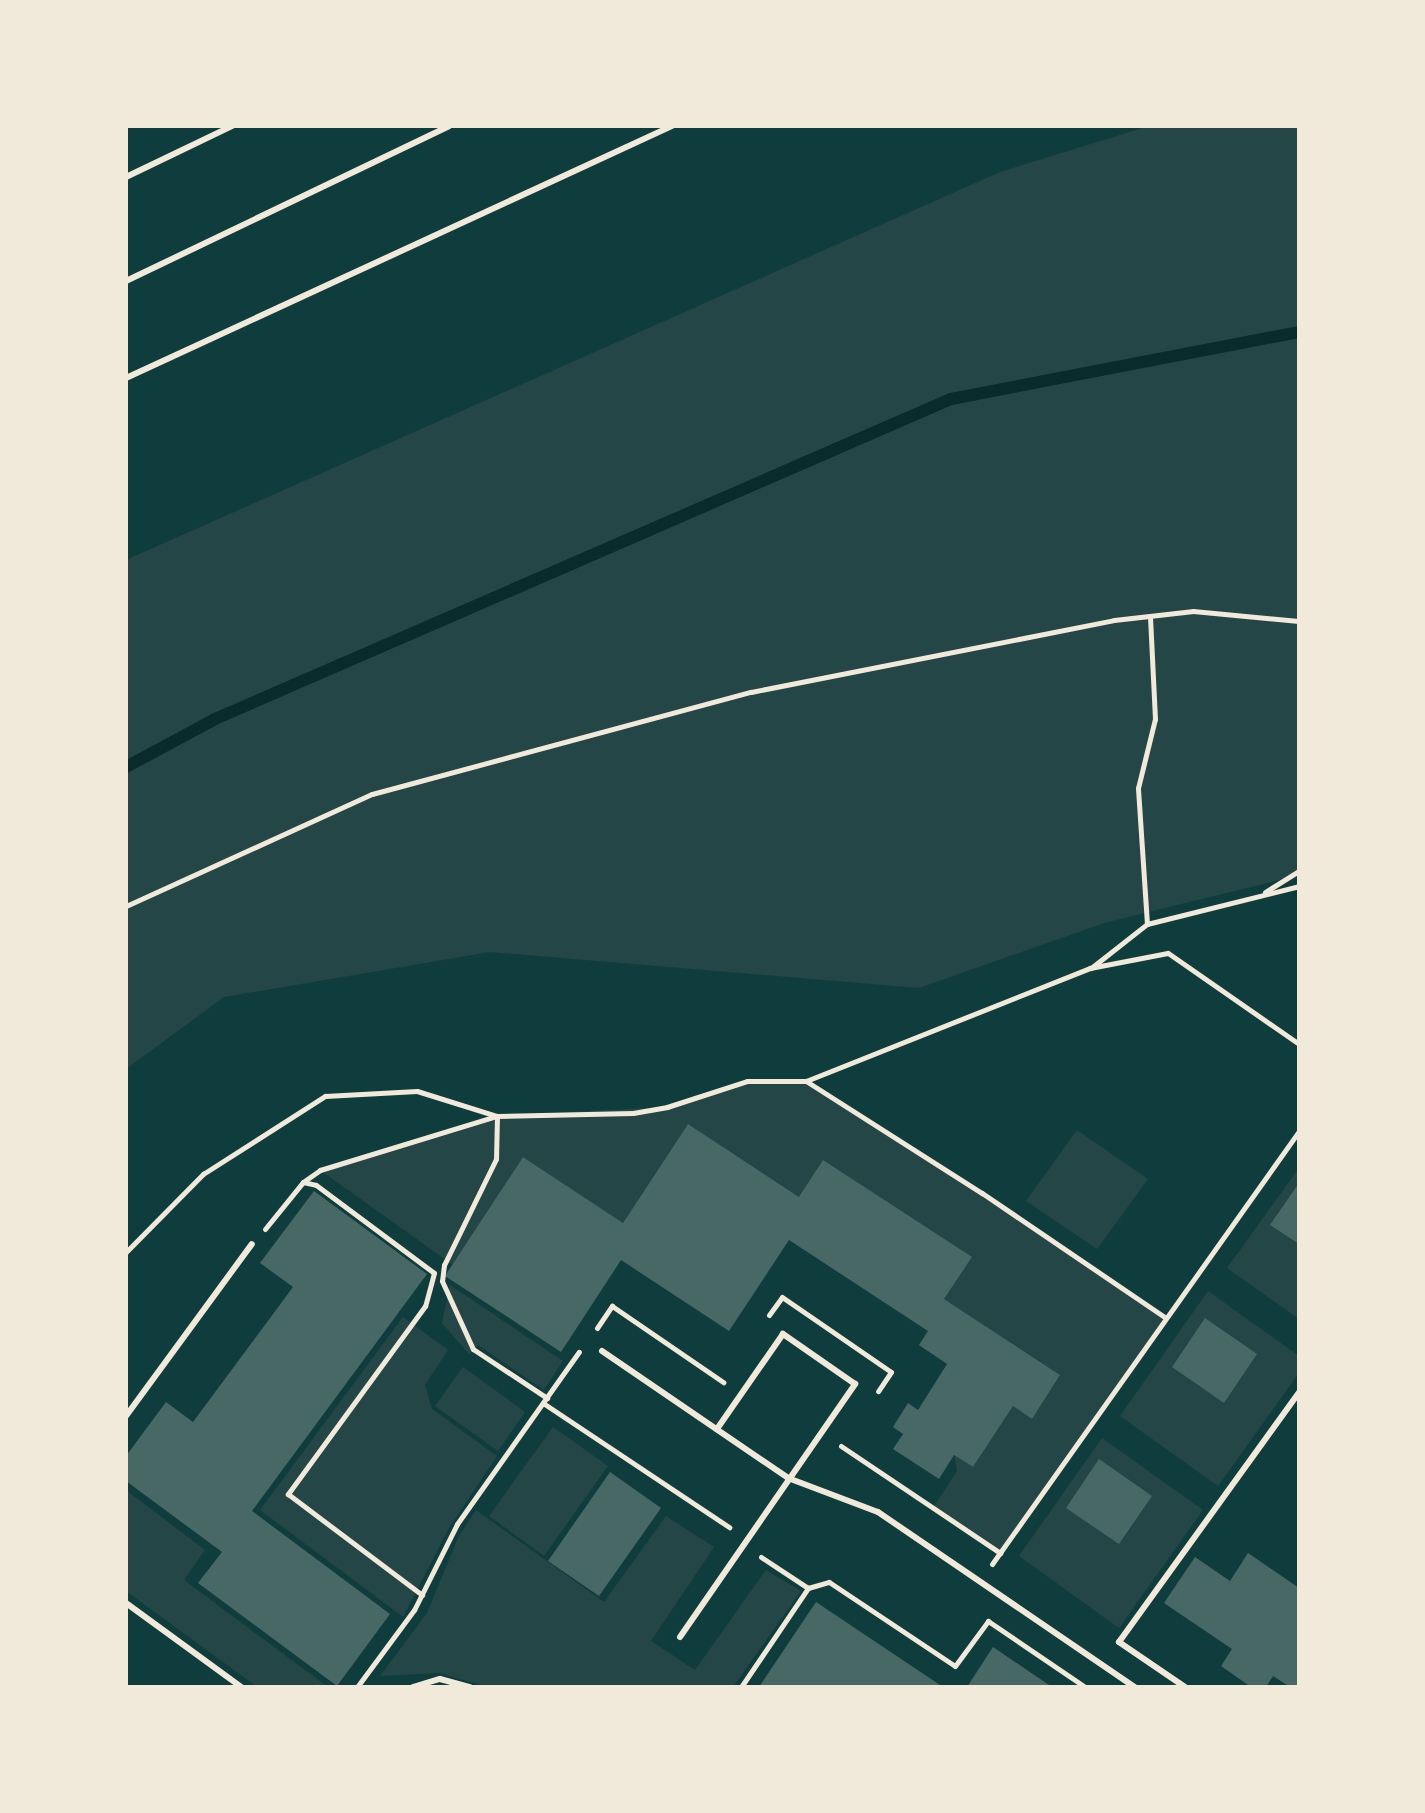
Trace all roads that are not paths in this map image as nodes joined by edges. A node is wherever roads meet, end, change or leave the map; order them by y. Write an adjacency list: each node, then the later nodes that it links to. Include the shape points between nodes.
1 (232, 126): 4 (lane)
2 (449, 126): 5 (lane)
3 (672, 126): 6 (lane)
4 (126, 177)
5 (126, 281)
6 (126, 378)
7 (252, 1244): 10 (lane)
8 (602, 1351): 11 (lane)
9 (1299, 1392): 19 (lane, via 1119,1642)
10 (126, 1416)
11 (717, 1429): 12 (lane); 12 (lane, via 783,1334 855,1384)
12 (788, 1478): 14 (lane); 18 (lane, via 878,1512)
13 (126, 1603): 15 (lane)
14 (680, 1637)
15 (241, 1687)
16 (413, 1687): 17 (lane, via 440,1679)
17 (470, 1687)
18 (1135, 1687)
19 (1185, 1687)

